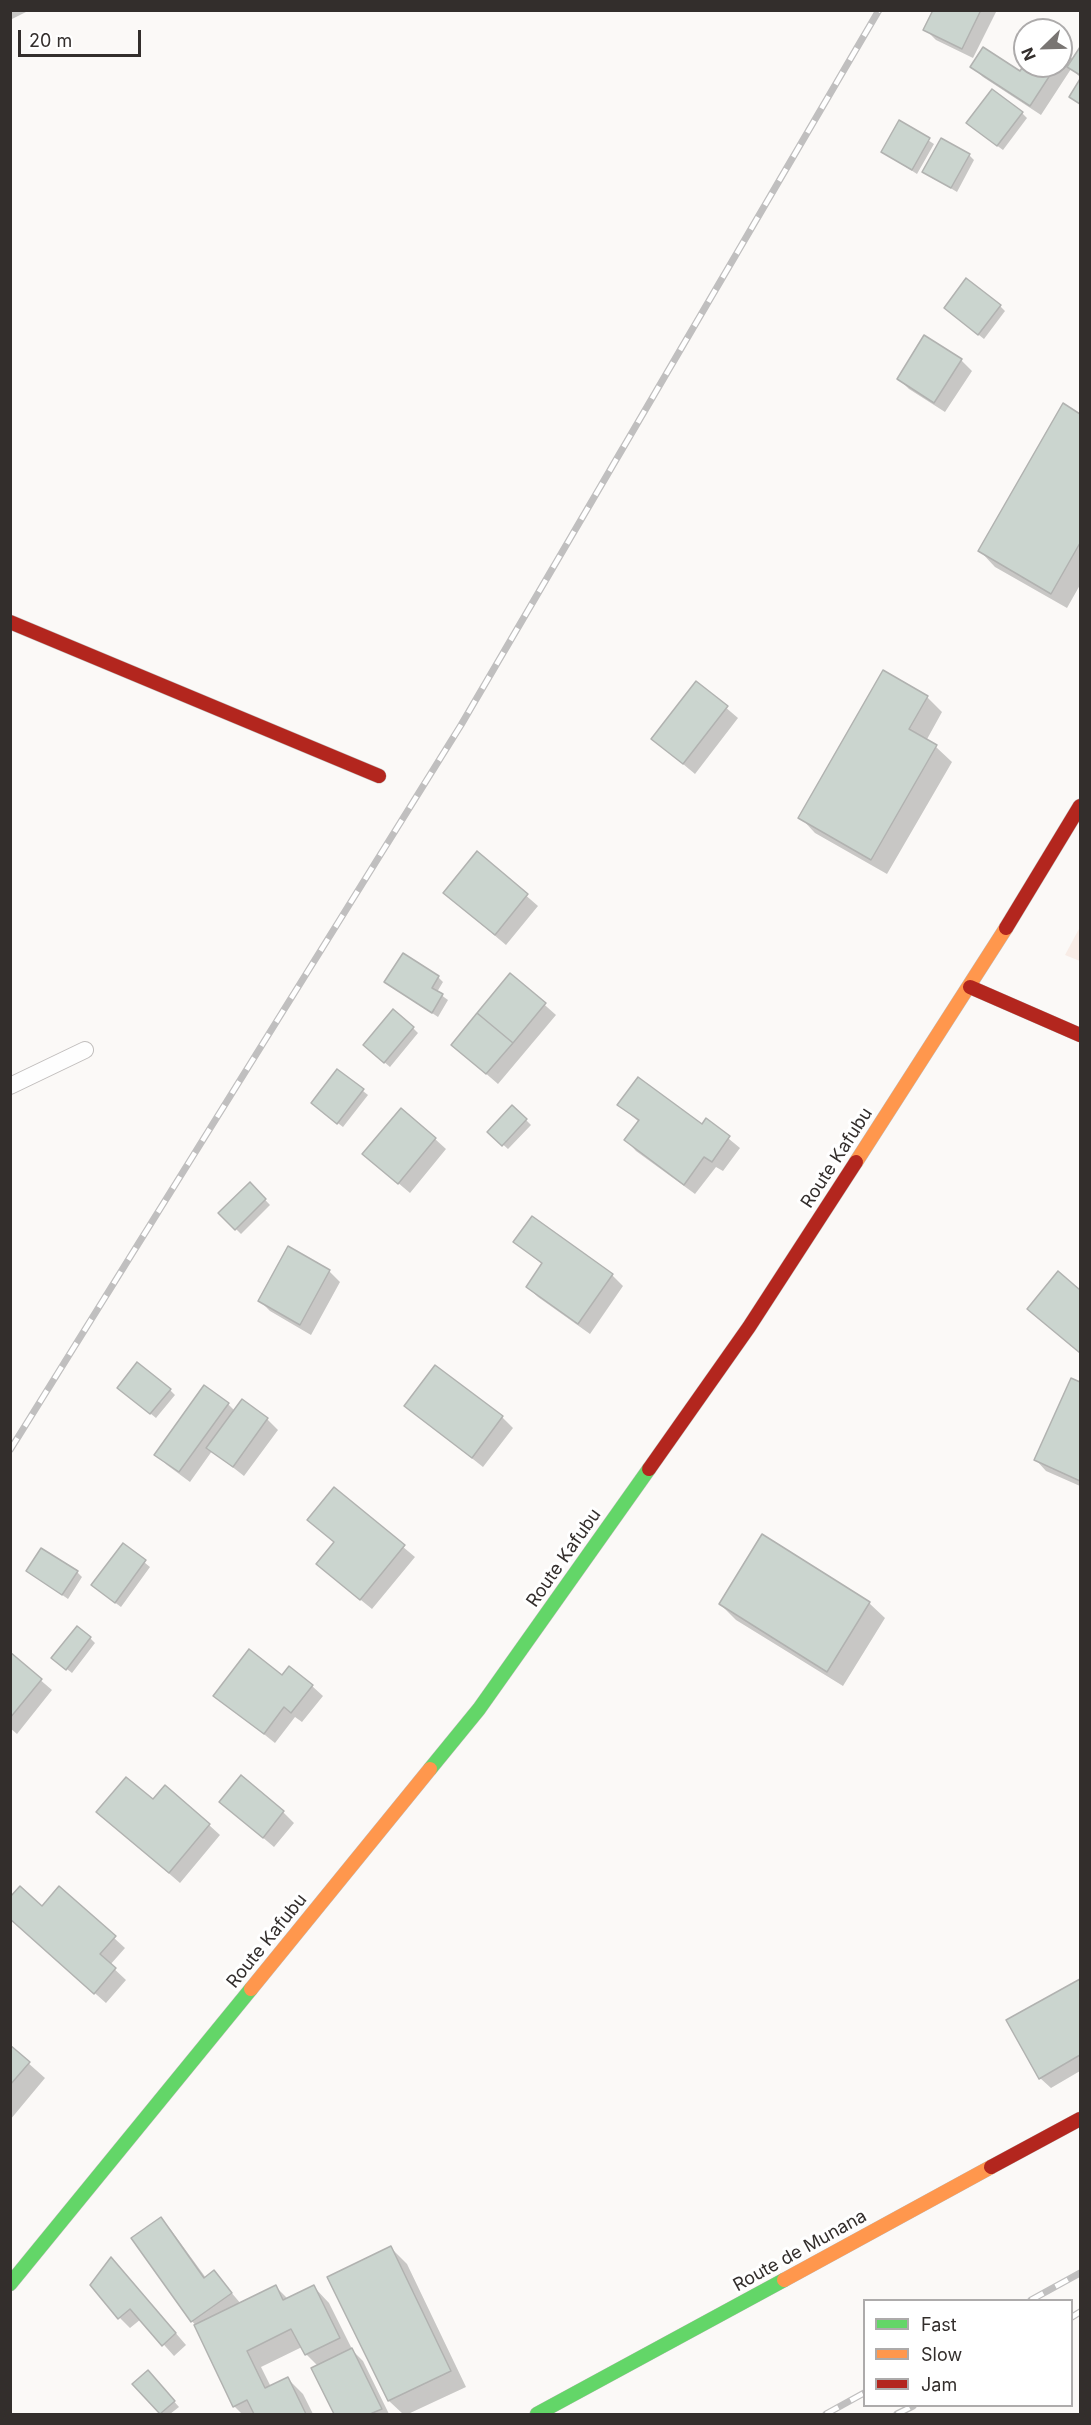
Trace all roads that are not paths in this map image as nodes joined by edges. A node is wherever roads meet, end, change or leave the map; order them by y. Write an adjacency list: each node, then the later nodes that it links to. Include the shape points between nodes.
1 (10, 622): 2 (main road)
2 (379, 776)
3 (1080, 806): 4 (main road, Route Kafubu)
4 (970, 987): 5 (main road); 9 (main road, Route Kafubu, via 749,1327 480,1708)
5 (1080, 1035)
6 (85, 1050): 7 (lane)
7 (10, 1086)
8 (1080, 2119): 10 (main road, Route de Munana)
9 (10, 2284)
10 (537, 2415)

